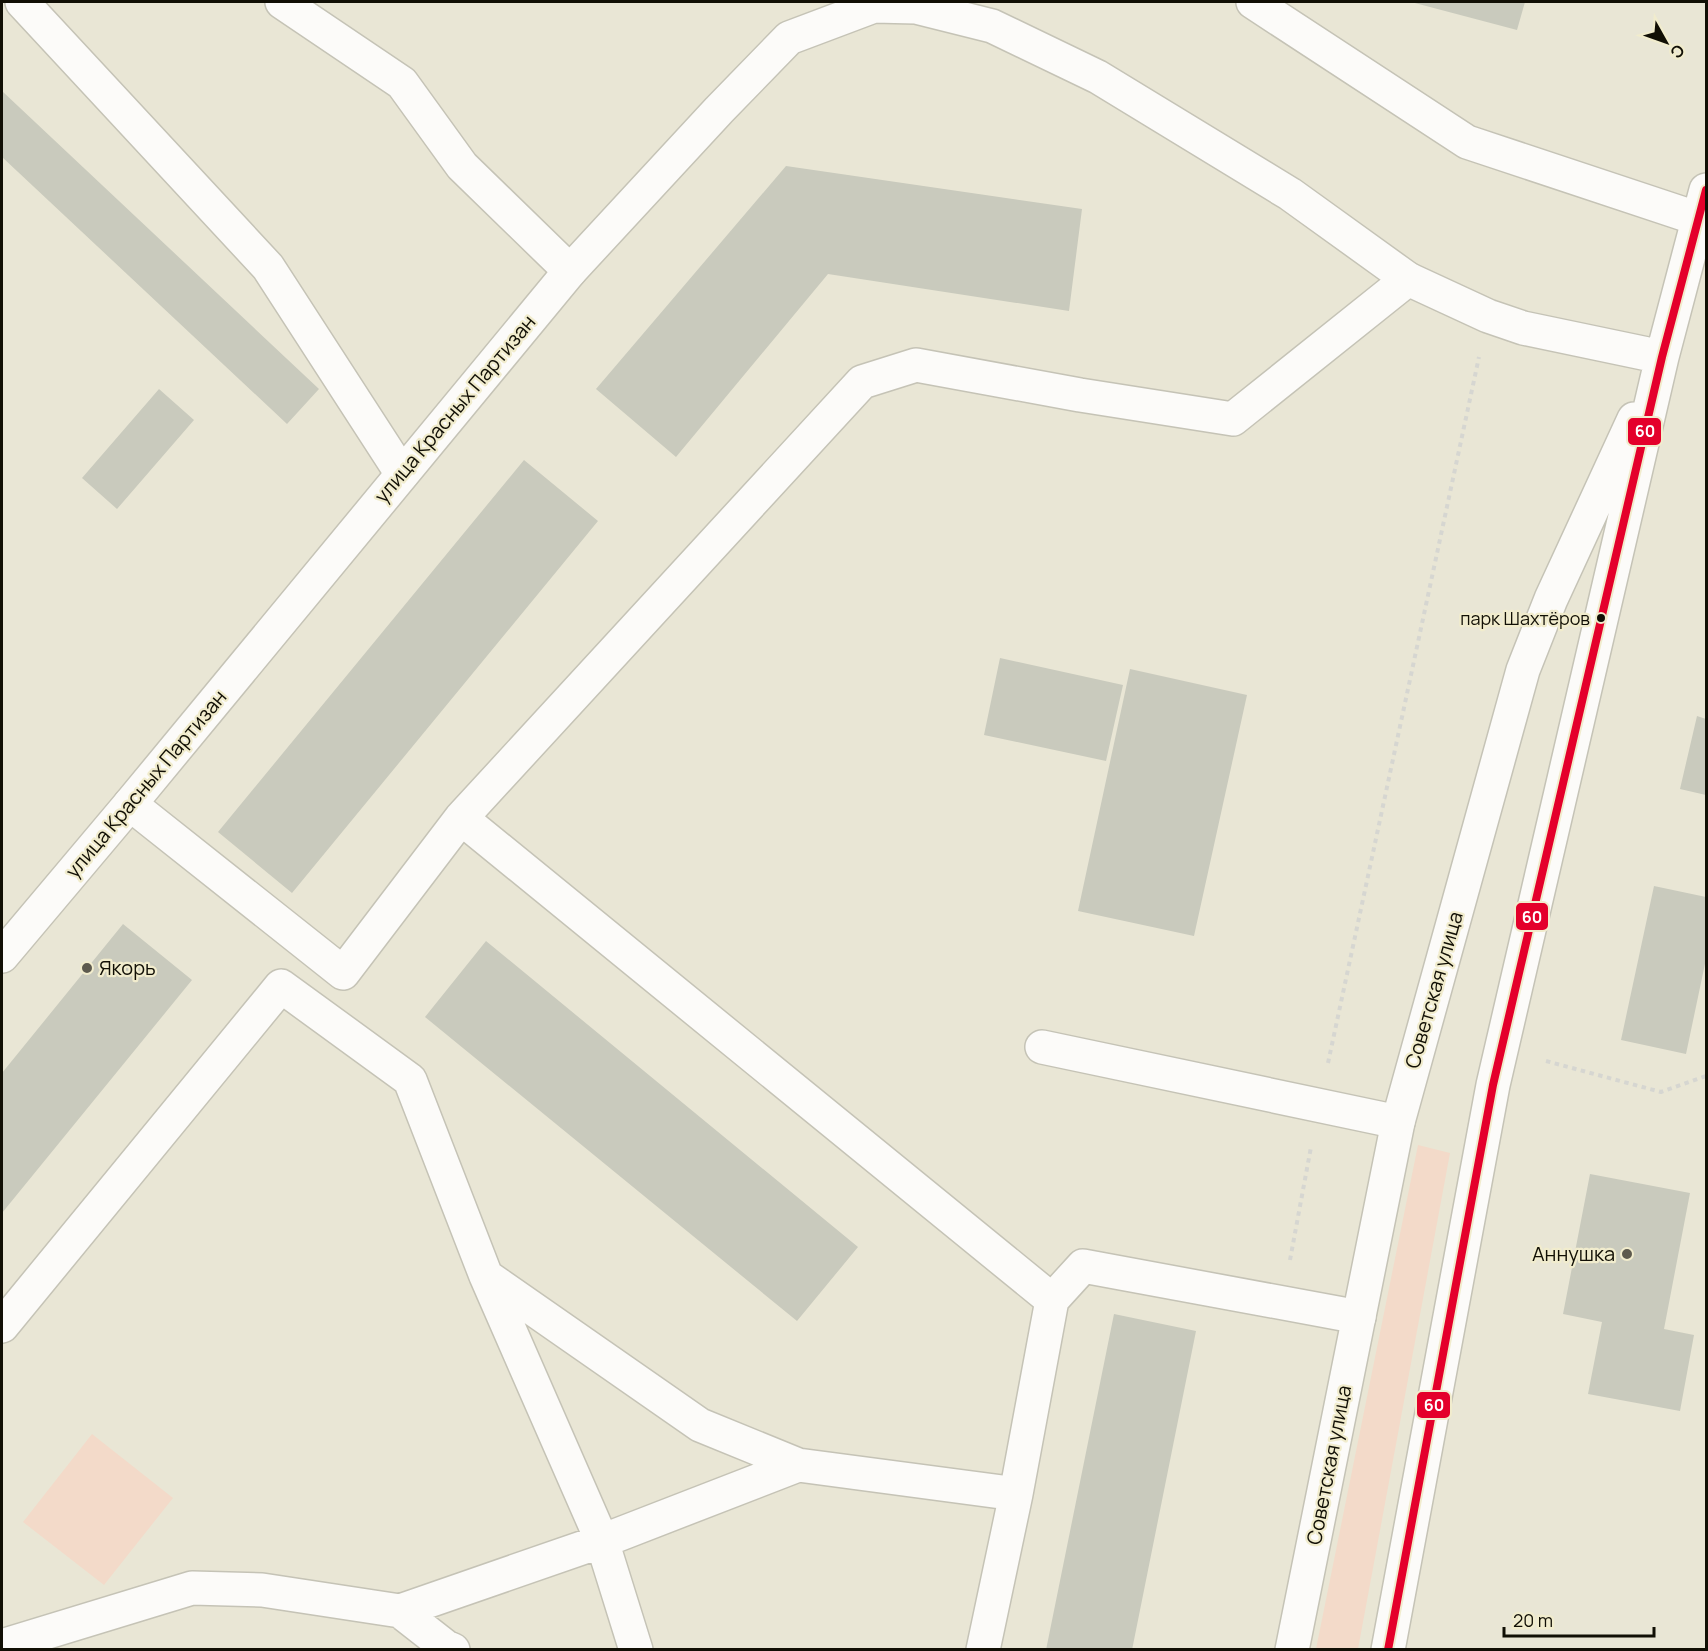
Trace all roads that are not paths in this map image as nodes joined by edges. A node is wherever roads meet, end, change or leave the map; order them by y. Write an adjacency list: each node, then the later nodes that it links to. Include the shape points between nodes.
1 (22, 2): 9 (main road, via 268,267)
2 (282, 2): 6 (main road, via 402,83 462,166)
3 (1253, 2): 5 (main road, via 1467,142)
4 (872, 4): 6 (main road, улица Красных Партизан, via 789,38); 7 (main road, улица Красных Партизан, via 915,7 992,26 1098,77 1290,194)
5 (1703, 205): 8 (main road, Советская улица)
6 (570, 272): 9 (main road, улица Красных Партизан)
7 (1408, 279): 8 (main road, улица Красных Партизан, via 1523,328); 11 (main road, via 1233,419 916,365 862,382)
8 (1662, 357): 14 (main road, Советская улица, via 1551,599 1523,670); 28 (main road, Советская улица, via 1493,1085)
9 (402, 474): 10 (main road, улица Красных Партизан)
10 (130, 804): 11 (main road, via 343,974); 12 (main road, улица Красных Партизан)
11 (461, 819): 16 (main road)
12 (2, 956)
13 (1042, 1047): 14 (main road)
14 (1398, 1122): 17 (main road, Советская улица)
15 (486, 1276): 18 (main road, via 410,1080 281,986); 19 (main road, via 700,1425); 21 (main road)
16 (1052, 1300): 17 (main road, via 1083,1266); 20 (main road)
17 (1359, 1317): 27 (main road, Советская улица)
18 (2, 1326)
19 (798, 1465): 20 (main road); 21 (main road)
20 (1016, 1494): 26 (main road)
21 (602, 1541): 22 (main road); 25 (main road)
22 (400, 1611): 23 (main road, via 262,1590 192,1588); 24 (main road)
23 (2, 1646)
24 (447, 1649)
25 (636, 1650)
26 (983, 1650)
27 (1292, 1650)
28 (1388, 1650)

